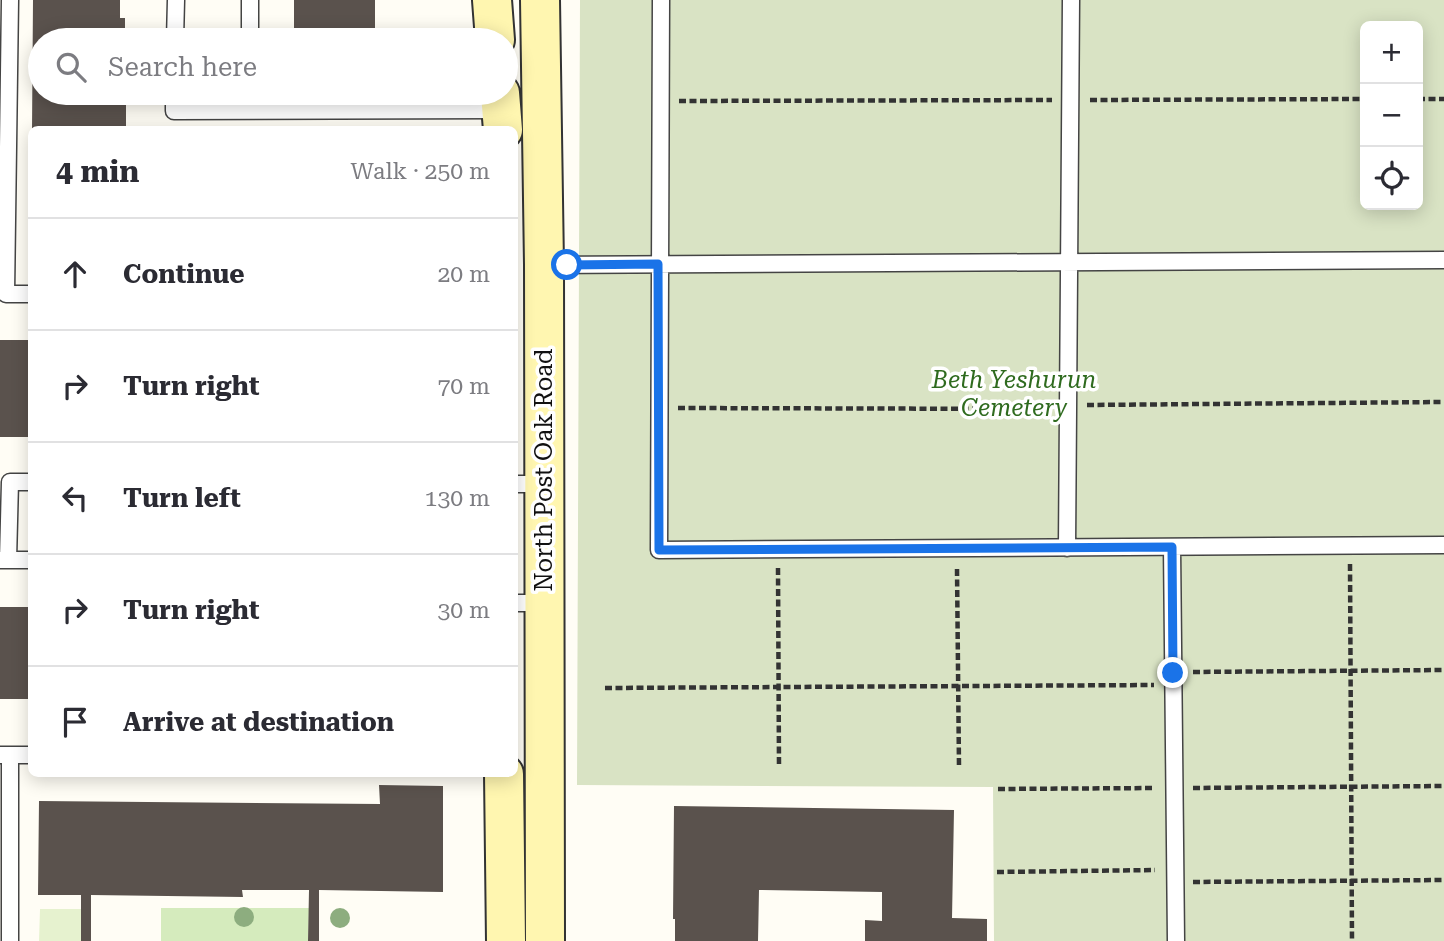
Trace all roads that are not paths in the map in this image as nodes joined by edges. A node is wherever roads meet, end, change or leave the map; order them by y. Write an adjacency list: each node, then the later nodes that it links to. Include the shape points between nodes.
1 (10, 0): 19 (lane, via 6,294)
2 (176, 0): 8 (lane)
3 (250, 0): 9 (lane)
4 (492, 0): 10 (main road)
5 (540, 0): 18 (main road, North Post Oak Road)
6 (661, 0): 17 (lane)
7 (1071, 0): 16 (lane)
8 (175, 28)
9 (250, 28)
10 (494, 28)
11 (174, 105): 12 (lane, via 174,111)
12 (220, 105)
13 (351, 105): 14 (lane)
14 (502, 111)
15 (1444, 260): 16 (lane)
16 (1069, 263): 17 (lane); 24 (lane)
17 (658, 264): 18 (lane); 24 (lane, via 659,550)
18 (544, 265): 21 (main road, North Post Oak Road)
19 (28, 294)
20 (28, 482): 25 (lane, via 10,482)
21 (529, 484): 27 (main road, North Post Oak Road)
22 (1444, 545): 23 (lane)
23 (1172, 547): 24 (lane); 34 (lane)
24 (1068, 548)
25 (4, 560): 26 (lane)
26 (28, 560)
27 (529, 603): 33 (main road, North Post Oak Road)
28 (5, 755): 29 (lane); 31 (lane)
29 (28, 755)
30 (504, 777): 32 (main road)
31 (10, 941)
32 (506, 941)
33 (545, 941)
34 (1176, 941)

